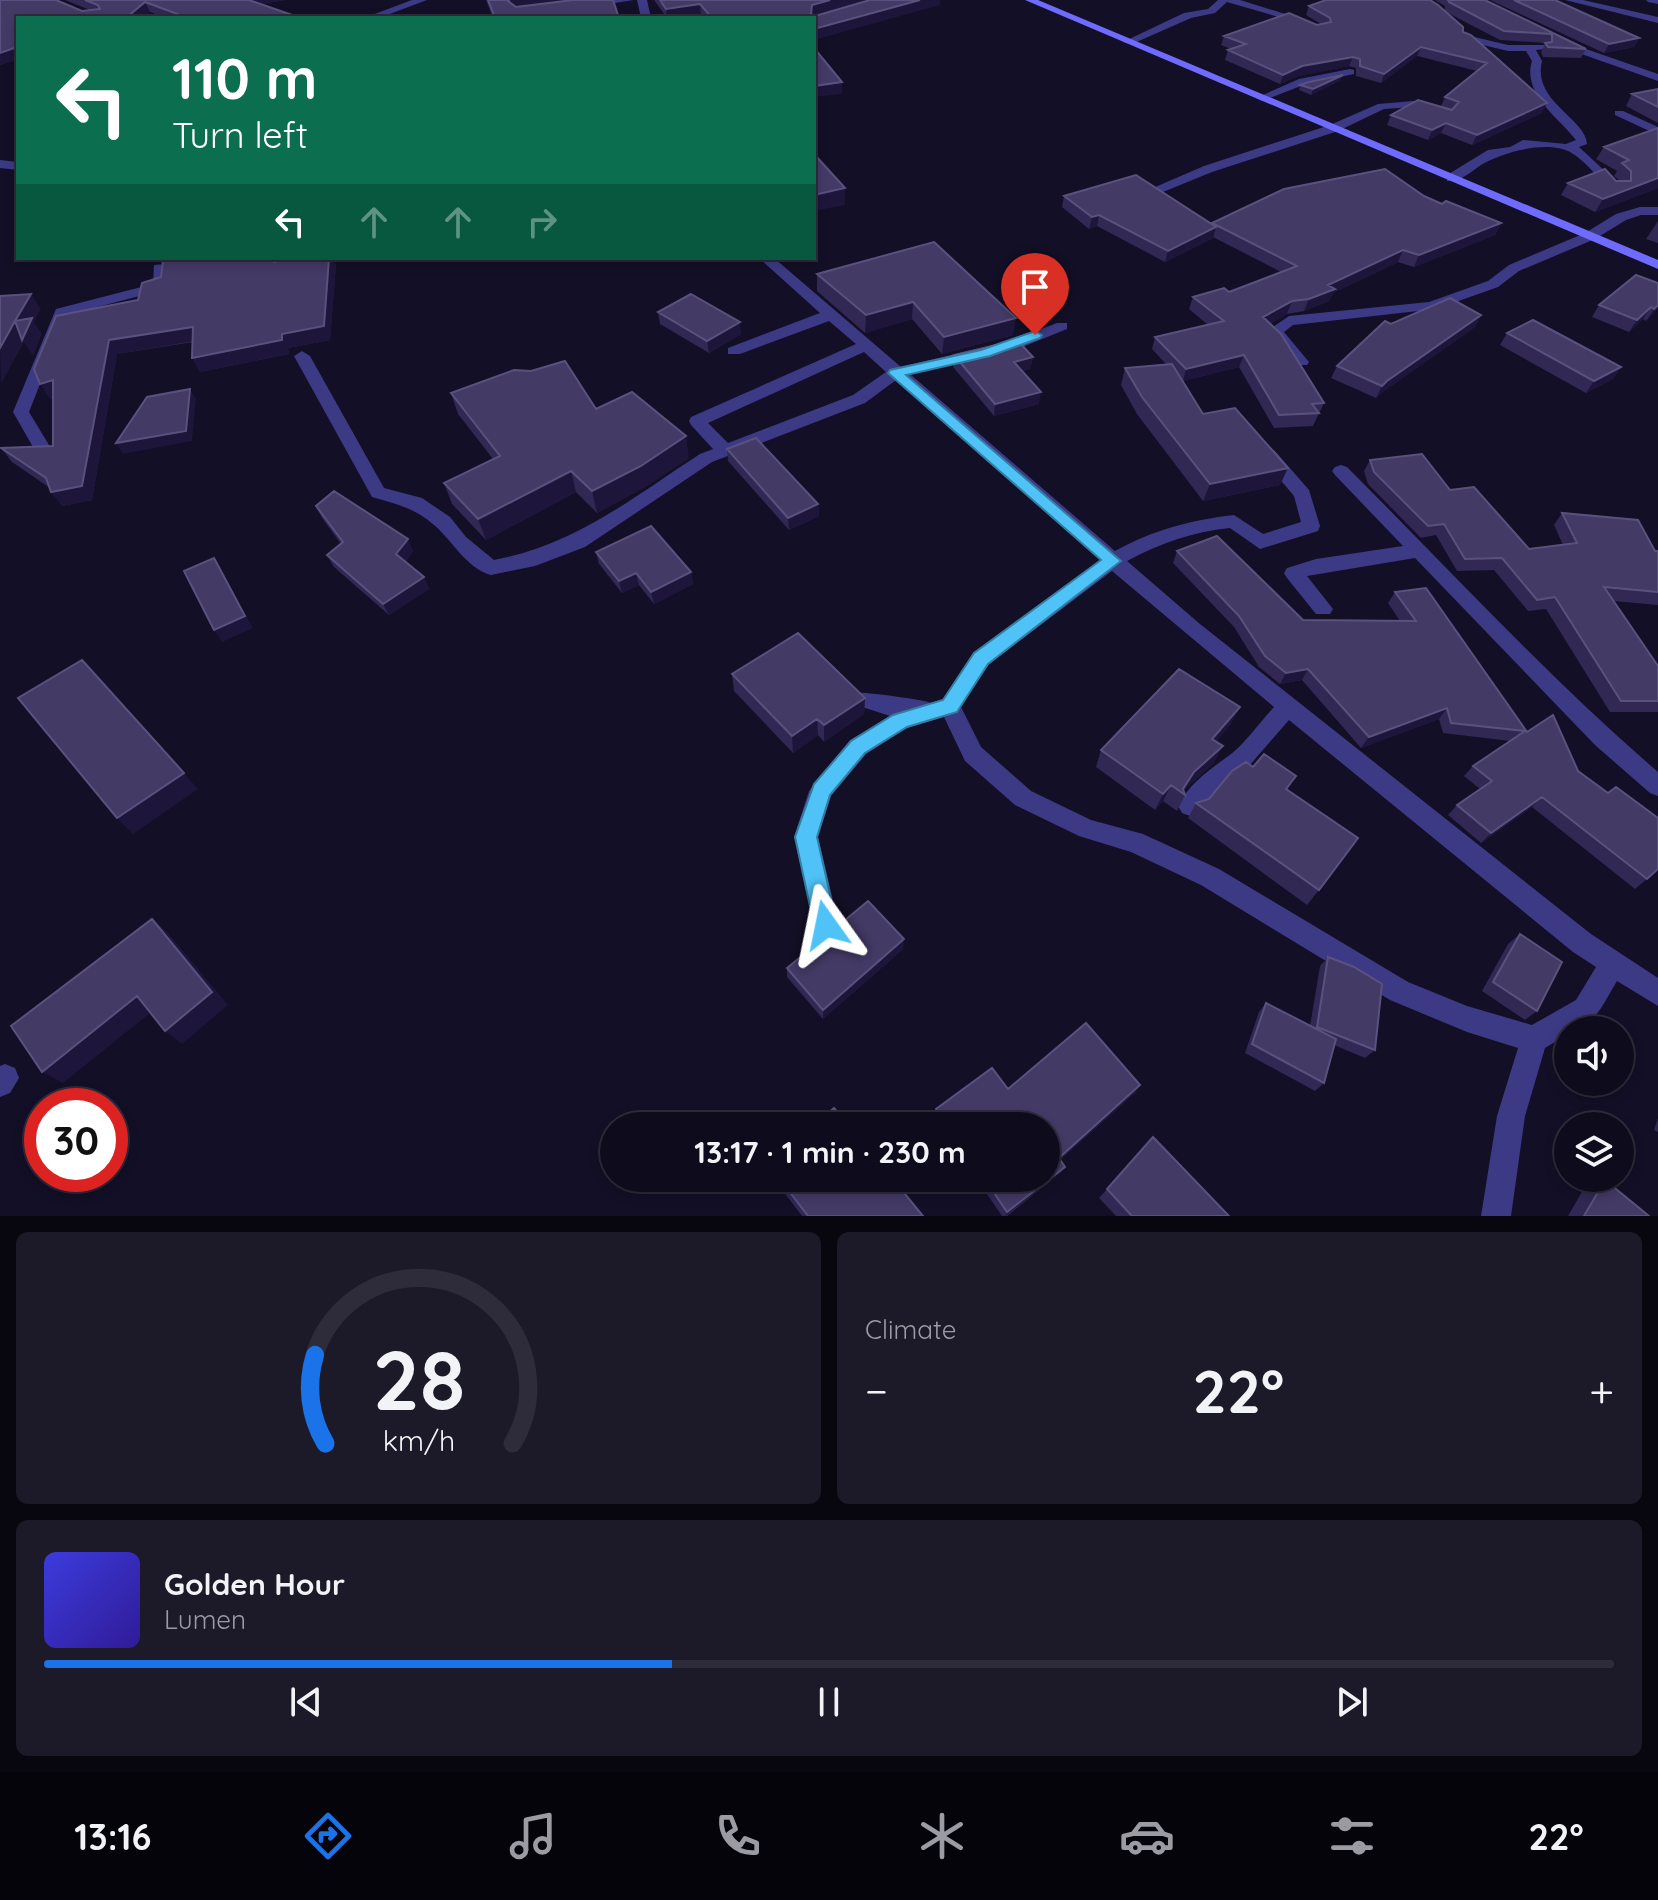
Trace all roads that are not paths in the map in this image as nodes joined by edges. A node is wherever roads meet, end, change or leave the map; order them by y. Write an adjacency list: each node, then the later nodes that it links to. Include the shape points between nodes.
1 (422, 0): 12 (street)
2 (629, 0): 10 (street)
3 (1030, 0): 17 (main road)
4 (1226, 0): 14 (street); 17 (street, via 1211,11 1188,15)
5 (1570, 0): 11 (street)
6 (1603, 0): 11 (street)
7 (1644, 0): 13 (street)
8 (1651, 0): 9 (street)
9 (1658, 1)
10 (573, 5)
11 (1631, 15): 13 (street)
12 (375, 16)
13 (1658, 19)
14 (1320, 30)
15 (1538, 34): 18 (street)
16 (1466, 38): 19 (street)
17 (1128, 42): 22 (main road)
18 (1559, 42): 19 (street); 21 (street)
19 (1530, 49): 27 (street, via 1550,108 1583,141)
20 (1350, 72): 22 (street, via 1303,81)
21 (1658, 78)
22 (1262, 98): 25 (main road)
23 (1446, 113): 25 (street, via 1413,104 1382,106)
24 (1619, 113): 26 (street)
25 (1334, 128): 28 (main road); 30 (street)
26 (1658, 131)
27 (1571, 146): 28 (street, via 1527,143 1492,153); 29 (street)
28 (1452, 178): 32 (main road)
29 (1616, 189)
30 (1153, 191)
31 (1658, 211): 32 (street, via 1621,217)
32 (1590, 236): 35 (main road); 41 (street, via 1514,268 1493,284 1431,306 1289,321 1275,331)
33 (768, 260): 36 (street)
34 (203, 265): 44 (street, via 159,268 161,286 61,312 21,412)
35 (1658, 265)
36 (830, 315): 38 (street); 39 (street)
37 (1062, 326): 42 (street, via 1000,349)
38 (865, 346): 42 (street); 45 (street, via 697,421)
39 (734, 351)
40 (302, 356): 45 (street, via 378,493 416,502 491,568 578,542)
41 (1301, 362)
42 (895, 373): 45 (street, via 859,399); 48 (street)
43 (1256, 441): 48 (street, via 1303,494 1311,526 1260,542 1234,521 1200,525 1152,539)
44 (43, 450)
45 (724, 450)
46 (1341, 471): 47 (street)
47 (1420, 550): 49 (street, via 1294,573); 53 (street, via 1603,738)
48 (1112, 561): 51 (street, via 981,659); 52 (street)
49 (1323, 609)
50 (864, 699): 51 (street, via 887,707)
51 (950, 706): 55 (street, via 900,721 858,747 821,791 806,837); 58 (street, via 973,754 1023,798 1210,877 1399,991)
52 (1288, 706): 54 (street); 56 (street)
53 (1658, 786)
54 (1190, 806)
55 (826, 925)
56 (1613, 963): 57 (street); 58 (street, via 1585,1009)
57 (1658, 993)
58 (1534, 1039): 59 (street, via 1511,1116)
59 (1496, 1216)

